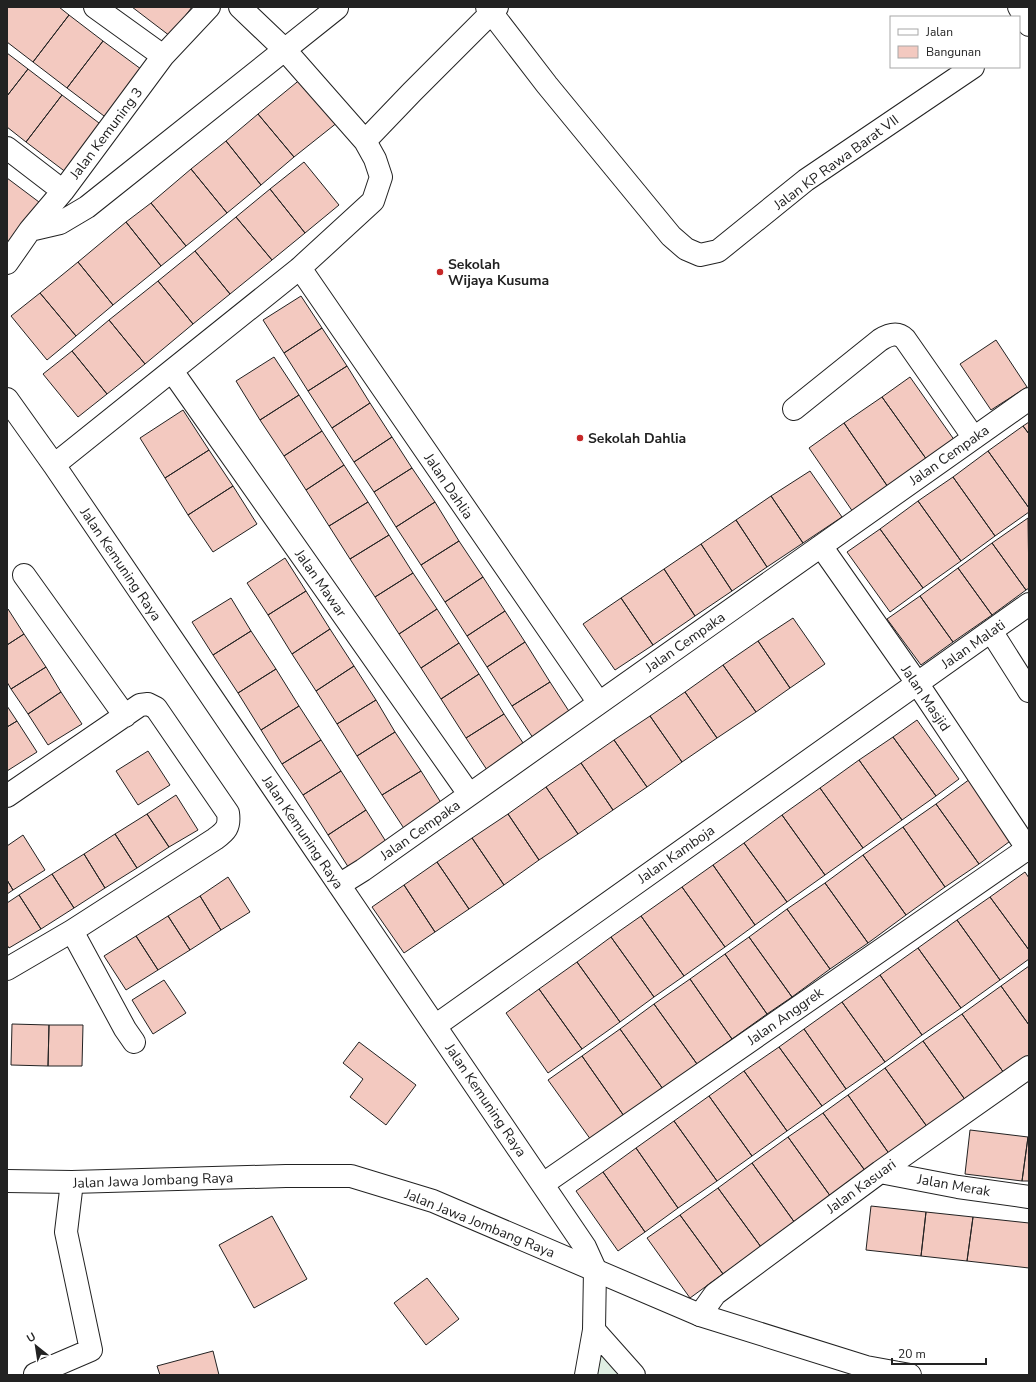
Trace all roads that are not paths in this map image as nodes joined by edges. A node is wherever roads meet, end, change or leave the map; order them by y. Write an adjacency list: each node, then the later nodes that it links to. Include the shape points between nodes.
1 (95, 7): 11 (street)
2 (209, 7): 11 (street, Jalan Kemuning 3)
3 (240, 7): 10 (street)
4 (1019, 7): 7 (street)
5 (338, 8): 10 (street)
6 (491, 9): 12 (street, Jalan KP Rawa Barat VII, via 547,85 671,236 686,249 700,255 718,251 806,180); 13 (street)
7 (1029, 25)
8 (1029, 29): 9 (street)
9 (1020, 35)
10 (285, 50): 13 (street); 16 (street, via 87,207 60,223)
11 (163, 56): 15 (street, Jalan Kemuning 3)
12 (972, 68)
13 (366, 141): 18 (street, via 381,178 373,201)
14 (7, 148): 15 (street)
15 (63, 191): 16 (street, Jalan Kemuning 3)
16 (30, 230): 17 (street, Jalan Kemuning 3)
17 (7, 263)
18 (300, 268): 19 (street); 31 (street, Jalan Dahlia)
19 (172, 371): 24 (street); 33 (street, Jalan Mawar)
20 (7, 399): 24 (street, Jalan Kemuning Raya)
21 (1029, 399): 23 (street, Jalan Cempaka)
22 (794, 409): 23 (street, via 880,340 896,334 905,339)
23 (974, 438): 25 (street, Jalan Cempaka)
24 (54, 465): 36 (street, Jalan Kemuning Raya)
25 (821, 546): 29 (street, Jalan Masjid); 31 (street, Jalan Cempaka)
26 (24, 575): 32 (street)
27 (1029, 604): 28 (street, Jalan Malati)
28 (991, 631): 29 (street, Jalan Malati); 30 (street)
29 (917, 683): 35 (street, Jalan Masjid); 39 (street, Jalan Kamboja)
30 (1029, 691)
31 (598, 703): 33 (street, Jalan Cempaka)
32 (125, 716): 34 (street); 37 (street, via 140,705 148,704 156,708 228,813 228,827 215,839)
33 (470, 794): 36 (street, Jalan Cempaka)
34 (7, 796)
35 (1028, 850): 45 (street, Jalan Anggrek)
36 (339, 885): 39 (street, Jalan Kemuning Raya)
37 (72, 931): 38 (street); 40 (street, via 125,1030)
38 (7, 968)
39 (435, 1026): 45 (street, Jalan Kemuning Raya)
40 (134, 1042)
41 (1029, 1067): 42 (street, Jalan Kasuari)
42 (880, 1172): 46 (street, Jalan Merak); 48 (street, Jalan Kasuari, via 715,1294)
43 (7, 1181): 44 (street, Jalan Jawa Jombang Raya)
44 (72, 1182): 47 (street, Jalan Jawa Jombang Raya, via 351,1176 433,1201); 50 (street, via 66,1232 91,1350)
45 (543, 1184): 47 (street, Jalan Kemuning Raya, via 585,1248)
46 (1029, 1197)
47 (595, 1269): 48 (street, Jalan Jawa Jombang Raya); 49 (street)
48 (700, 1315): 53 (street, Jalan Jawa Jombang Raya, via 866,1367)
49 (594, 1330): 51 (street); 52 (street)
50 (35, 1374)
51 (586, 1375)
52 (634, 1375)
53 (910, 1375)

